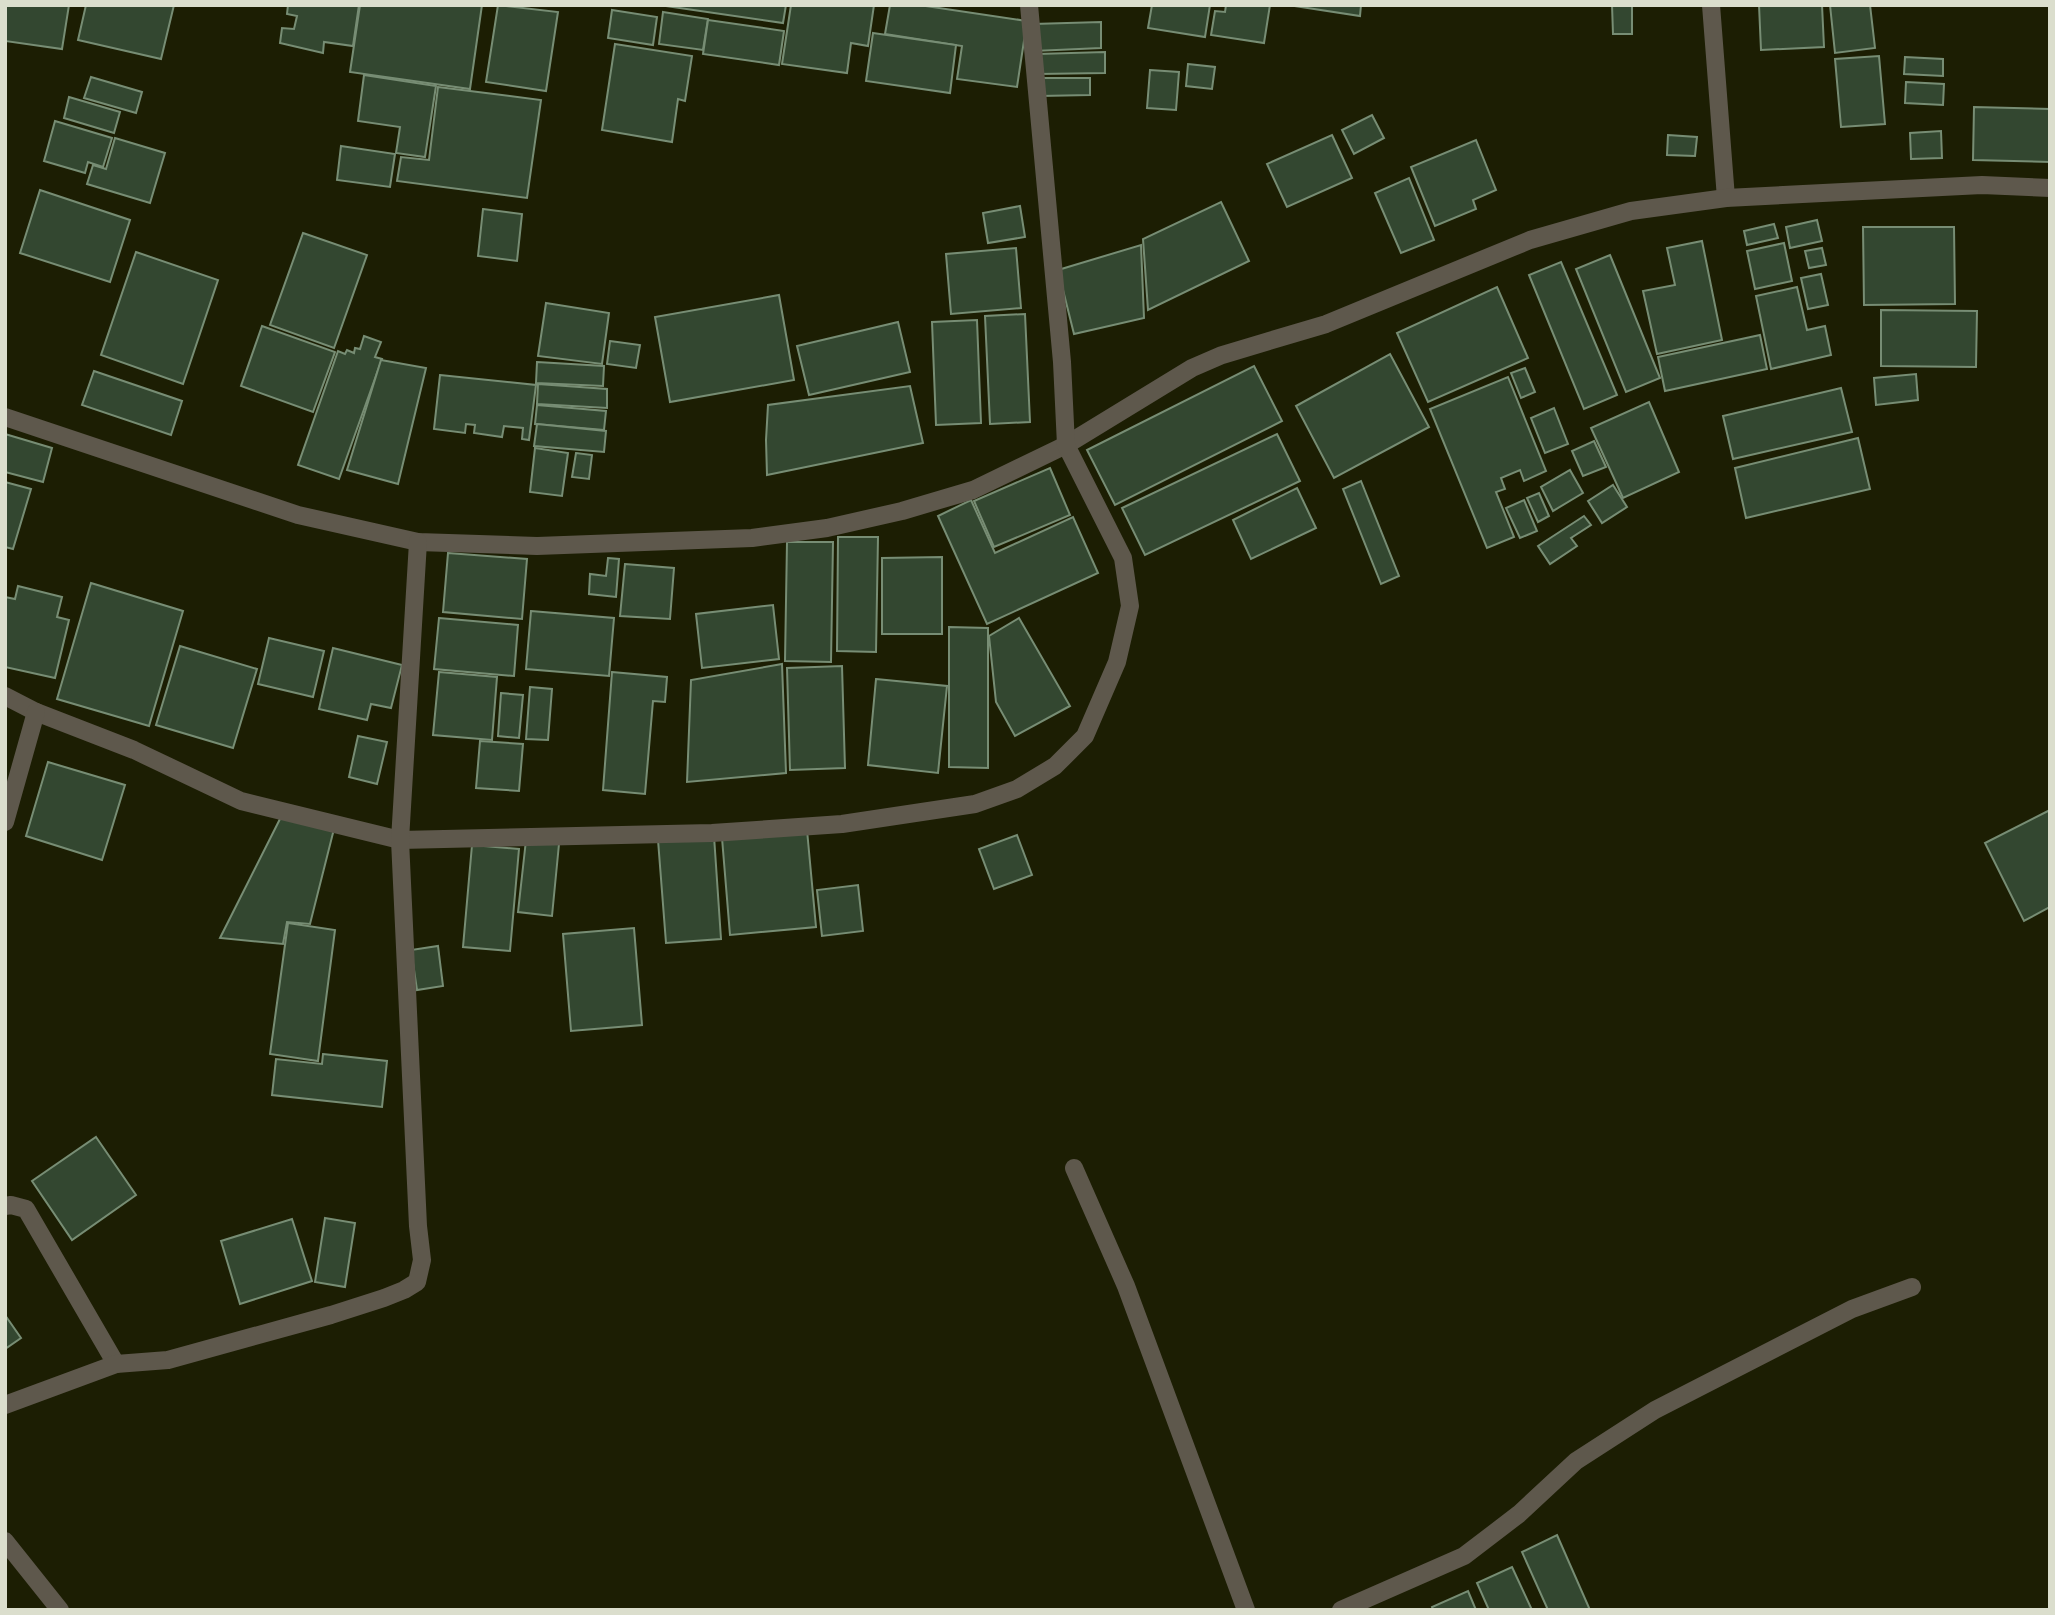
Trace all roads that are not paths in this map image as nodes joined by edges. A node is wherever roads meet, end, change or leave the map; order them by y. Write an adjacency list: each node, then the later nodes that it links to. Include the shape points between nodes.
1 (1029, 5): 6 (street)
2 (1711, 5): 4 (street)
3 (2050, 188): 4 (street, via 1982,185)
4 (1726, 198): 6 (street, via 1631,211 1530,240 1326,324 1222,355 1192,368)
5 (5, 417): 7 (street, via 298,515)
6 (1066, 445): 7 (street, via 973,490 827,528 646,544); 11 (street, via 1123,558 1130,606 1117,662 1085,736 1055,766 1017,789 975,804 842,824 712,833)
7 (418, 542): 11 (street)
8 (5, 696): 9 (street)
9 (36, 712): 10 (street); 11 (street, via 134,750 241,801)
10 (5, 822)
11 (400, 840): 15 (street, via 422,1260 417,1282 384,1298 168,1360)
12 (1074, 1168): 19 (street, via 1126,1286)
13 (5, 1206): 15 (street, via 26,1209)
14 (1912, 1287): 20 (street, via 1852,1309 1655,1410 1576,1461 1519,1514 1464,1556)
15 (116, 1363): 16 (street)
16 (5, 1405)
17 (5, 1541): 18 (street)
18 (60, 1610)
19 (1246, 1610)
20 (1341, 1610)

